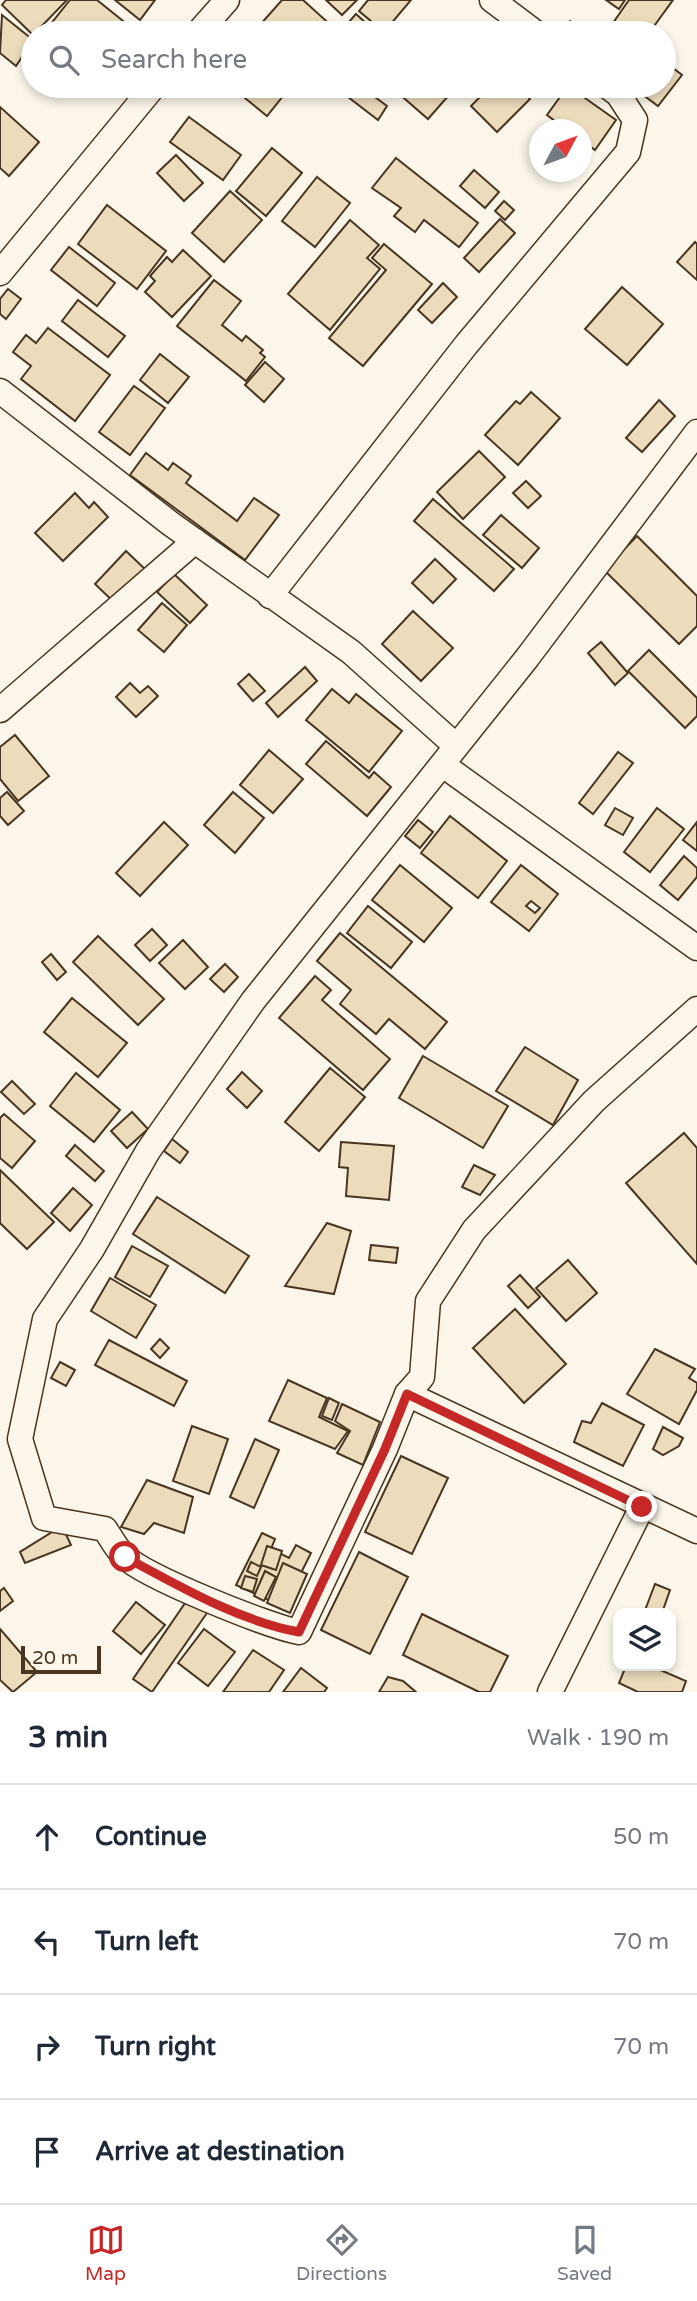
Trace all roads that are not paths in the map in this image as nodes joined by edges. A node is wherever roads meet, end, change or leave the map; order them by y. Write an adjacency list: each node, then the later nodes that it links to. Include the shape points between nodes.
1 (227, 0): 3 (street)
2 (492, 0): 4 (street)
3 (209, 21)
4 (520, 21)
5 (144, 98): 7 (street)
6 (621, 98): 11 (street, via 635,120 628,152 466,345)
7 (0, 273)
8 (0, 391): 10 (street)
9 (697, 432): 13 (street)
10 (195, 541): 11 (street); 12 (street)
11 (270, 596): 13 (street, via 351,652)
12 (0, 710)
13 (449, 755): 14 (street); 16 (street, via 253,1001 148,1152 46,1319 20,1439 44,1518 104,1529 125,1557 170,1581 274,1627 299,1632)
14 (697, 948)
15 (697, 1009): 16 (street, via 594,1101 474,1230 428,1301 422,1377)
16 (407, 1394): 17 (street)
17 (642, 1507): 18 (street); 19 (street)
18 (697, 1531)
19 (550, 1692)

